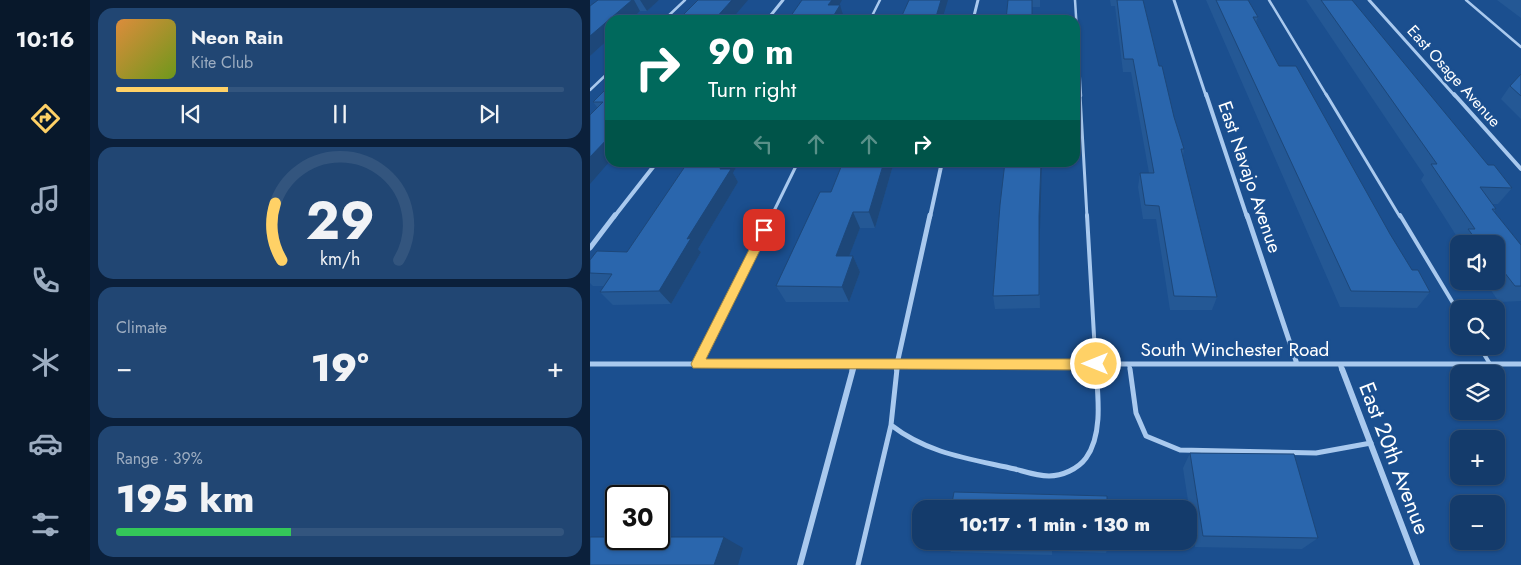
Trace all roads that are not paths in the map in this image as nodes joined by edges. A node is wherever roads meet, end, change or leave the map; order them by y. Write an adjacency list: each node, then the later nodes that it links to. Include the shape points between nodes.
1 (685, 0): 10 (lane)
2 (783, 0): 11 (street)
3 (880, 0): 12 (lane)
4 (978, 0): 13 (street)
5 (1075, 0): 14 (lane)
6 (1174, 0): 32 (street, East Navajo Avenue)
7 (1269, 0): 24 (lane)
8 (1369, 0): 22 (street, East Osage Avenue)
9 (1466, 0): 15 (lane)
10 (669, 15)
11 (771, 15)
12 (872, 15)
13 (974, 15)
14 (1076, 15)
15 (1521, 47)
16 (605, 76): 18 (lane)
17 (1080, 87): 30 (lane)
18 (590, 90)
19 (652, 167): 23 (street)
20 (796, 167): 27 (lane)
21 (941, 167): 29 (street)
22 (1521, 169)
23 (590, 248)
24 (1451, 300)
25 (1484, 355): 34 (lane)
26 (590, 364): 27 (street, South Winchester Road)
27 (697, 364): 28 (street, South Winchester Road)
28 (854, 364): 29 (street, South Winchester Road); 38 (street)
29 (897, 364): 30 (street, South Winchester Road); 36 (lane)
30 (1096, 364): 31 (street, South Winchester Road); 36 (lane, via 1094,442 1086,458 1069,472 1048,476 972,461 930,448 900,434)
31 (1129, 364): 32 (street, South Winchester Road); 37 (lane, via 1136,413 1146,436 1180,450 1316,453)
32 (1297, 364): 33 (street, South Winchester Road)
33 (1340, 364): 34 (street, South Winchester Road); 37 (street, East 20th Avenue)
34 (1490, 364): 35 (street, South Winchester Road)
35 (1521, 364)
36 (891, 425): 39 (lane)
37 (1371, 444): 40 (street, East 20th Avenue)
38 (800, 565)
39 (858, 565)
40 (1417, 565)

